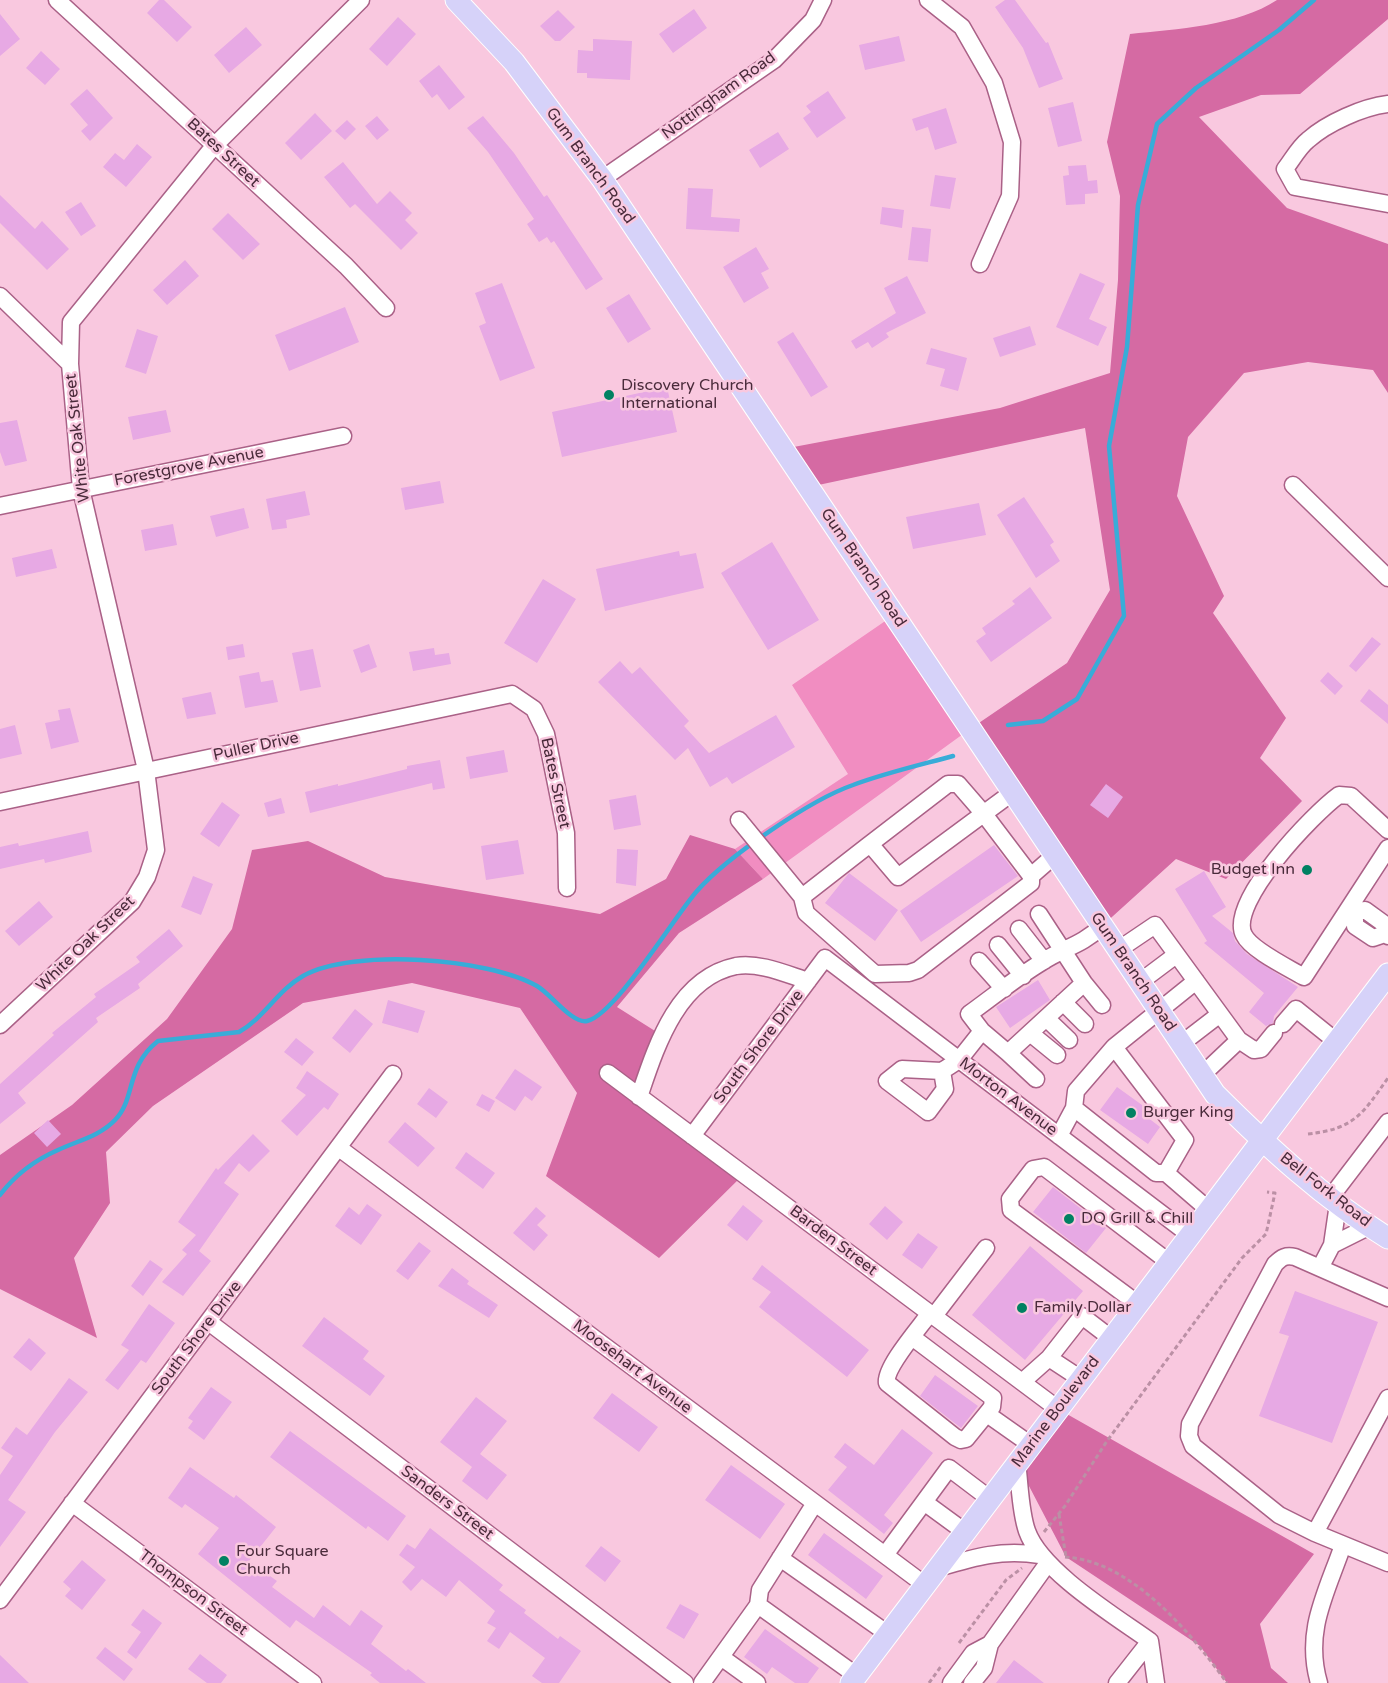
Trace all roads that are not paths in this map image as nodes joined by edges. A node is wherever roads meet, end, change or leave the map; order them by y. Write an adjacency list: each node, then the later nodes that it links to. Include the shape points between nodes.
1 (57, 0): 7 (street, Bates Street)
2 (361, 0): 7 (street, White Oak Street)
3 (456, 0): 8 (main road, Gum Branch Road, via 514,62)
4 (823, 0): 8 (street, Nottingham Road, via 813,20 774,60)
5 (928, 0): 10 (street, via 962,27 994,83 1012,142 1010,196)
6 (1388, 104): 9 (street, via 1350,115 1308,140 1285,169 1295,187)
7 (214, 146): 12 (street, Bates Street, via 346,266); 13 (street, White Oak Street, via 70,322)
8 (602, 178): 21 (main road, Gum Branch Road)
9 (1388, 204)
10 (980, 264)
11 (0, 296): 13 (street)
12 (386, 308)
13 (70, 364): 16 (street, White Oak Street)
14 (343, 436): 16 (street, Forestgrove Avenue)
15 (1293, 485): 18 (street)
16 (81, 489): 17 (street, Forestgrove Avenue); 20 (street, White Oak Street)
17 (0, 506)
18 (1388, 578)
19 (512, 693): 20 (street, Puller Drive); 30 (street, Bates Street, via 534,709 546,734 566,833)
20 (146, 770): 22 (street, Puller Drive); 57 (street, White Oak Street, via 156,850 147,877 132,902)
21 (1012, 792): 23 (street); 28 (main road, Gum Branch Road)
22 (0, 802)
23 (984, 814): 26 (street, via 963,788 948,784); 26 (street, via 898,877); 29 (street)
24 (739, 820): 31 (street)
25 (1388, 830): 32 (street, via 1351,796 1339,795 1318,810 1270,866 1246,907 1241,927 1252,945 1304,977)
26 (870, 844): 31 (street)
27 (1388, 848): 32 (street)
28 (1055, 855): 29 (street); 34 (main road, Gum Branch Road)
29 (1031, 876): 31 (street, via 1031,883 909,973 875,974 806,913)
30 (567, 888)
31 (802, 897)
32 (1352, 910): 36 (street, via 1355,926 1372,938)
33 (1039, 914): 39 (street)
34 (1102, 926): 38 (main road, Gum Branch Road); 39 (street, via 1086,941)
35 (1018, 929): 43 (street)
36 (1387, 935)
37 (998, 945): 45 (street)
38 (1118, 950): 40 (street, via 1155,925); 48 (main road, Gum Branch Road)
39 (1064, 951): 43 (street); 49 (street)
40 (1176, 955): 47 (street); 48 (street)
41 (825, 958): 46 (street, South Shore Drive); 67 (street, Morton Avenue)
42 (980, 961): 50 (street)
43 (1044, 961): 45 (street)
44 (1388, 974): 62 (main road, Marine Boulevard)
45 (1023, 976): 50 (street)
46 (808, 981): 73 (street, via 758,966 737,966 692,988 663,1036); 76 (street, South Shore Drive)
47 (1196, 981): 53 (street); 54 (street)
48 (1140, 982): 53 (main road, Gum Branch Road)
49 (1084, 983): 51 (street); 52 (street)
50 (1004, 989): 58 (street, via 969,1014)
51 (1063, 1002): 55 (street); 56 (street)
52 (1102, 1005)
53 (1160, 1012): 63 (main road, Gum Branch Road); 64 (street)
54 (1220, 1014): 61 (street); 63 (street)
55 (1046, 1018): 59 (street); 60 (street)
56 (1085, 1024)
57 (0, 1025)
58 (982, 1031): 65 (street); 67 (street)
59 (1030, 1033): 65 (street); 66 (street)
60 (1069, 1040)
61 (1239, 1040): 62 (street, via 1254,1050 1261,1049 1296,1009); 71 (street)
62 (1337, 1042): 78 (main road, Marine Boulevard)
63 (1181, 1044): 71 (main road, Gum Branch Road)
64 (1114, 1047): 74 (street, via 1076,1091); 80 (street, via 1185,1140)
65 (1008, 1053): 72 (street)
66 (1057, 1054)
67 (959, 1060): 68 (street); 77 (street, Morton Avenue)
68 (942, 1071)
69 (608, 1073): 73 (street, Barden Street)
70 (393, 1074): 79 (street, South Shore Drive)
71 (1202, 1075): 78 (main road, Gum Branch Road, via 1215,1094)
72 (1036, 1078)
73 (639, 1097): 76 (street, Barden Street)
74 (1074, 1108): 77 (street); 80 (street, via 1156,1173)
75 (1388, 1122): 81 (street)
76 (693, 1136): 92 (street, Barden Street)
77 (1059, 1136): 84 (street, Morton Avenue)
78 (1262, 1141): 81 (main road, Bell Fork Road); 82 (main road, Marine Boulevard)
79 (339, 1149): 93 (street, South Shore Drive); 107 (street, Moosehart Avenue)
80 (1166, 1173): 82 (street)
81 (1334, 1201): 83 (main road, Bell Fork Road); 86 (street)
82 (1210, 1211): 84 (main road, Marine Boulevard)
83 (1370, 1226): 85 (main road, Bell Fork Road); 86 (street)
84 (1191, 1236): 88 (main road, Marine Boulevard)
85 (1388, 1238)
86 (1332, 1245): 89 (street)
87 (986, 1248): 92 (street)
88 (1170, 1263): 91 (main road, Marine Boulevard); 91 (street, via 1044,1167 1033,1169 1010,1199 1011,1210)
89 (1320, 1268): 90 (street); 109 (street, via 1288,1255 1275,1264 1190,1424 1189,1436 1193,1446 1279,1515)
90 (1388, 1298)
91 (1138, 1304): 95 (main road, Marine Boulevard)
92 (932, 1315): 94 (street); 98 (street, Barden Street)
93 (210, 1323): 106 (street, South Shore Drive); 125 (street, Sanders Street)
94 (912, 1337): 101 (street, via 990,1394 994,1402); 101 (street, via 885,1377 890,1387 961,1440 972,1435)
95 (1112, 1339): 96 (street, via 1082,1316); 97 (main road, Marine Boulevard)
96 (1049, 1358): 97 (street); 98 (street)
97 (1081, 1379): 100 (main road, Marine Boulevard)
98 (1022, 1382): 100 (street, Barden Street)
99 (1388, 1398): 109 (street)
100 (1058, 1409): 102 (main road, Marine Boulevard)
101 (987, 1414): 102 (street)
102 (1031, 1445): 103 (main road, Marine Boulevard)
103 (1017, 1462): 104 (main road, Marine Boulevard); 112 (street, via 1027,1530)
104 (990, 1499): 105 (street, via 949,1468); 108 (main road, Marine Boulevard)
105 (924, 1502): 108 (street); 111 (street)
106 (72, 1503): 117 (street, South Shore Drive); 124 (street, Thompson Street)
107 (815, 1503): 111 (street, Moosehart Avenue); 113 (street)
108 (965, 1532): 115 (main road, Marine Boulevard)
109 (1315, 1533): 110 (street)
110 (1343, 1545): 114 (street); 132 (street, via 1314,1626 1313,1662)
111 (885, 1555): 116 (street, Moosehart Avenue)
112 (1039, 1555): 115 (street, via 1012,1551 984,1554); 120 (street); 121 (street)
113 (780, 1558): 118 (street, via 760,1590); 119 (street)
114 (1388, 1563)
115 (938, 1568): 116 (main road, Marine Boulevard)
116 (925, 1585): 119 (main road, Marine Boulevard)
117 (0, 1600)
118 (758, 1605): 122 (street); 123 (street)
119 (888, 1634): 123 (main road, Marine Boulevard)
120 (1150, 1641): 130 (street); 131 (street)
121 (990, 1644): 128 (street, via 973,1653); 129 (street, via 984,1668)
122 (721, 1657): 126 (street); 127 (street)
123 (854, 1679)
124 (313, 1683)
125 (685, 1683)
126 (702, 1683)
127 (757, 1683)
128 (951, 1683)
129 (972, 1683)
130 (1117, 1683)
131 (1155, 1683)
132 (1319, 1683)

